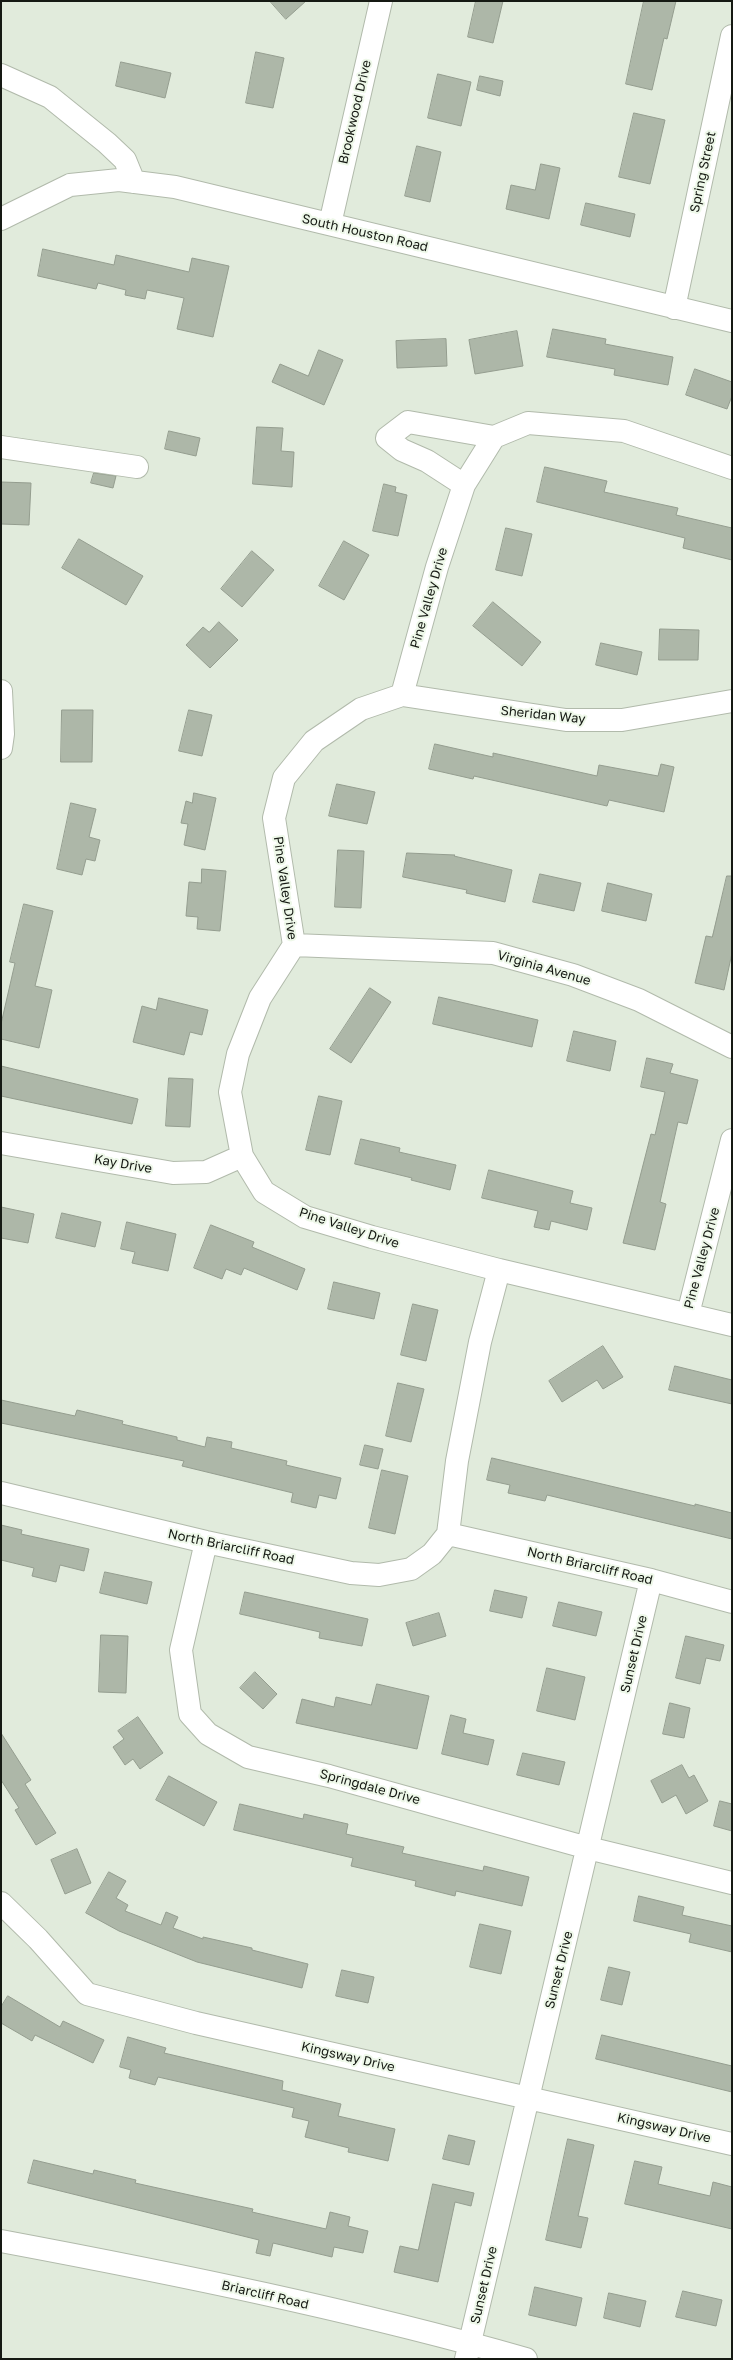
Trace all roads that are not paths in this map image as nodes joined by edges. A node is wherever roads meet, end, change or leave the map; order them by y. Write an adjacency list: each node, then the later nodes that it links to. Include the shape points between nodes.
1 (381, 1): 6 (street, Brookwood Drive)
2 (732, 36): 7 (street, Spring Street)
3 (1, 76): 4 (street, via 50,97 125,160)
4 (134, 182): 5 (street, South Houston Road, via 119,180 70,185); 6 (street, South Houston Road, via 175,187)
5 (1, 219)
6 (330, 224): 7 (street, South Houston Road)
7 (674, 308): 8 (street, South Houston Road)
8 (732, 321)
9 (494, 437): 12 (street, via 528,423 624,431); 13 (street, Pine Valley Drive); 13 (street, via 408,422 387,438 402,450 427,461)
10 (1, 447): 11 (street)
11 (137, 467)
12 (732, 468)
13 (464, 485): 15 (street, Pine Valley Drive, via 437,567)
14 (1, 691): 17 (street)
15 (402, 695): 16 (street, Sheridan Way, via 566,720 622,720); 18 (street, Pine Valley Drive, via 361,709 314,741 284,778 274,818)
16 (732, 701)
17 (1, 748)
18 (294, 945): 19 (street, Virginia Avenue, via 493,953 573,975 639,1000); 22 (street, Pine Valley Drive, via 260,998 238,1054 230,1092)
19 (732, 1047)
20 (732, 1140): 23 (street, Pine Valley Drive)
21 (1, 1142): 22 (street, Kay Drive, via 173,1173 206,1172)
22 (242, 1156): 24 (street, Pine Valley Drive, via 264,1192 305,1216 372,1237)
23 (724, 1202): 25 (street, Pine Valley Drive)
24 (499, 1270): 25 (street, Pine Valley Drive); 28 (street, via 480,1342 459,1453)
25 (688, 1314): 26 (street)
26 (732, 1325)
27 (1, 1493): 29 (street, North Briarcliff Road)
28 (448, 1534): 29 (street, North Briarcliff Road, via 432,1554 411,1569 379,1575 351,1573); 30 (street, North Briarcliff Road)
29 (206, 1542): 32 (street, Springdale Drive, via 181,1650 190,1714 208,1734 248,1757 329,1776)
30 (651, 1580): 31 (street, North Briarcliff Road); 32 (street, Sunset Drive)
31 (732, 1602)
32 (588, 1848): 33 (street, Springdale Drive); 35 (street, Sunset Drive)
33 (732, 1883)
34 (1, 1903): 35 (street, Kingsway Drive, via 38,1938 87,1994 196,2023)
35 (528, 2097): 36 (street, Kingsway Drive); 38 (street, Sunset Drive)
36 (732, 2144)
37 (1, 2240): 38 (street, Briarcliff Road, via 175,2274)
38 (468, 2351): 39 (street, Briarcliff Road)
39 (526, 2359)

